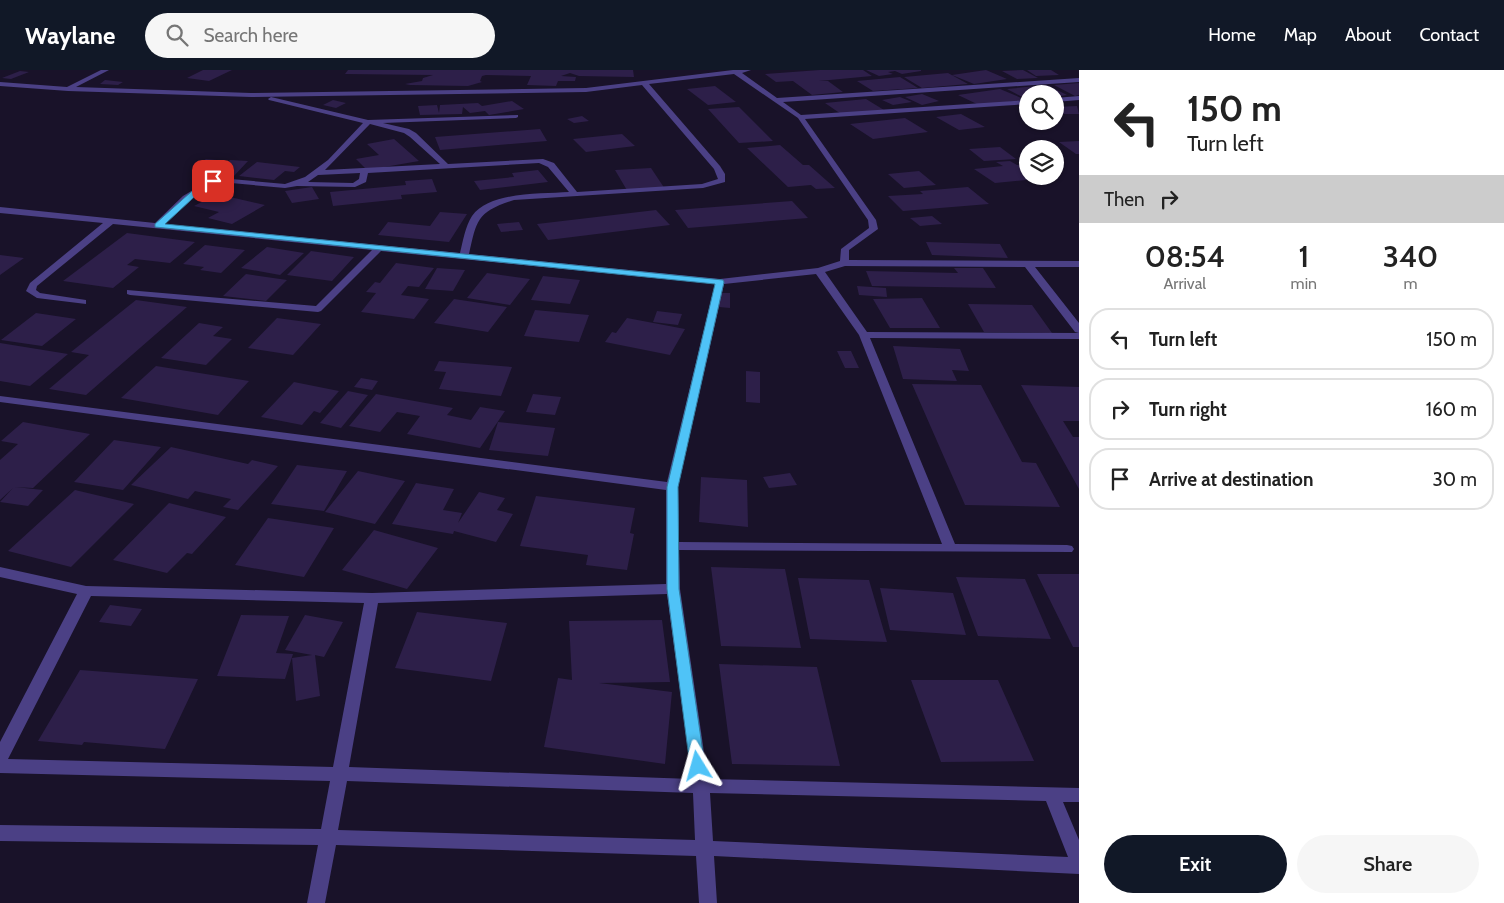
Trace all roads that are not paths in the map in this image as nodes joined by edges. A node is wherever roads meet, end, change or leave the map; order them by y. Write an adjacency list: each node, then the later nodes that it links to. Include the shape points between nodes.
1 (106, 70): 7 (street)
2 (748, 70): 3 (street)
3 (735, 71): 6 (street); 11 (street)
4 (1079, 80): 11 (street)
5 (0, 84): 7 (street)
6 (645, 84): 8 (street, via 586,90); 20 (street, via 717,168 722,180 703,186)
7 (68, 89): 8 (street)
8 (251, 94): 15 (street)
9 (1079, 98): 10 (street)
10 (1064, 99)
11 (776, 100): 14 (street)
12 (1019, 103): 14 (street)
13 (516, 116): 15 (street)
14 (800, 117): 26 (street, via 872,220 874,229 845,249)
15 (368, 122): 16 (street, via 406,131); 18 (street)
16 (446, 166): 17 (street); 20 (street, via 540,161 551,165)
17 (364, 170): 18 (street); 19 (street, via 363,180 355,185)
18 (318, 173): 19 (street)
19 (294, 184): 23 (street, via 213,181 202,186)
20 (575, 194): 25 (street, via 513,198 483,209 474,217)
21 (0, 210): 22 (street)
22 (112, 221): 23 (street); 32 (street, via 33,285 31,291 37,295)
23 (158, 225): 24 (street)
24 (379, 248): 25 (street); 31 (street, via 318,309)
25 (464, 255): 30 (street)
26 (844, 263): 27 (street); 29 (street)
27 (1028, 264): 28 (street); 33 (street)
28 (1079, 264)
29 (819, 272): 30 (street); 34 (street)
30 (720, 282): 37 (street)
31 (130, 292)
32 (83, 302)
33 (1079, 330)
34 (864, 335): 35 (street); 39 (street)
35 (1079, 336)
36 (0, 399): 37 (street)
37 (672, 487): 38 (street)
38 (674, 546): 39 (street); 42 (street)
39 (950, 548): 40 (street)
40 (1067, 549)
41 (0, 572): 43 (street)
42 (673, 589): 44 (street); 48 (street)
43 (86, 591): 44 (street); 45 (street)
44 (372, 598): 47 (street)
45 (0, 758)
46 (0, 766): 47 (street)
47 (338, 774): 48 (street); 52 (street)
48 (700, 786): 49 (street); 53 (street)
49 (1052, 794): 50 (street); 54 (street)
50 (1079, 795)
51 (0, 833): 52 (street)
52 (327, 837): 53 (street); 56 (street)
53 (704, 848): 55 (street); 57 (street)
54 (1079, 862)
55 (1079, 866)
56 (316, 903)
57 (708, 903)

